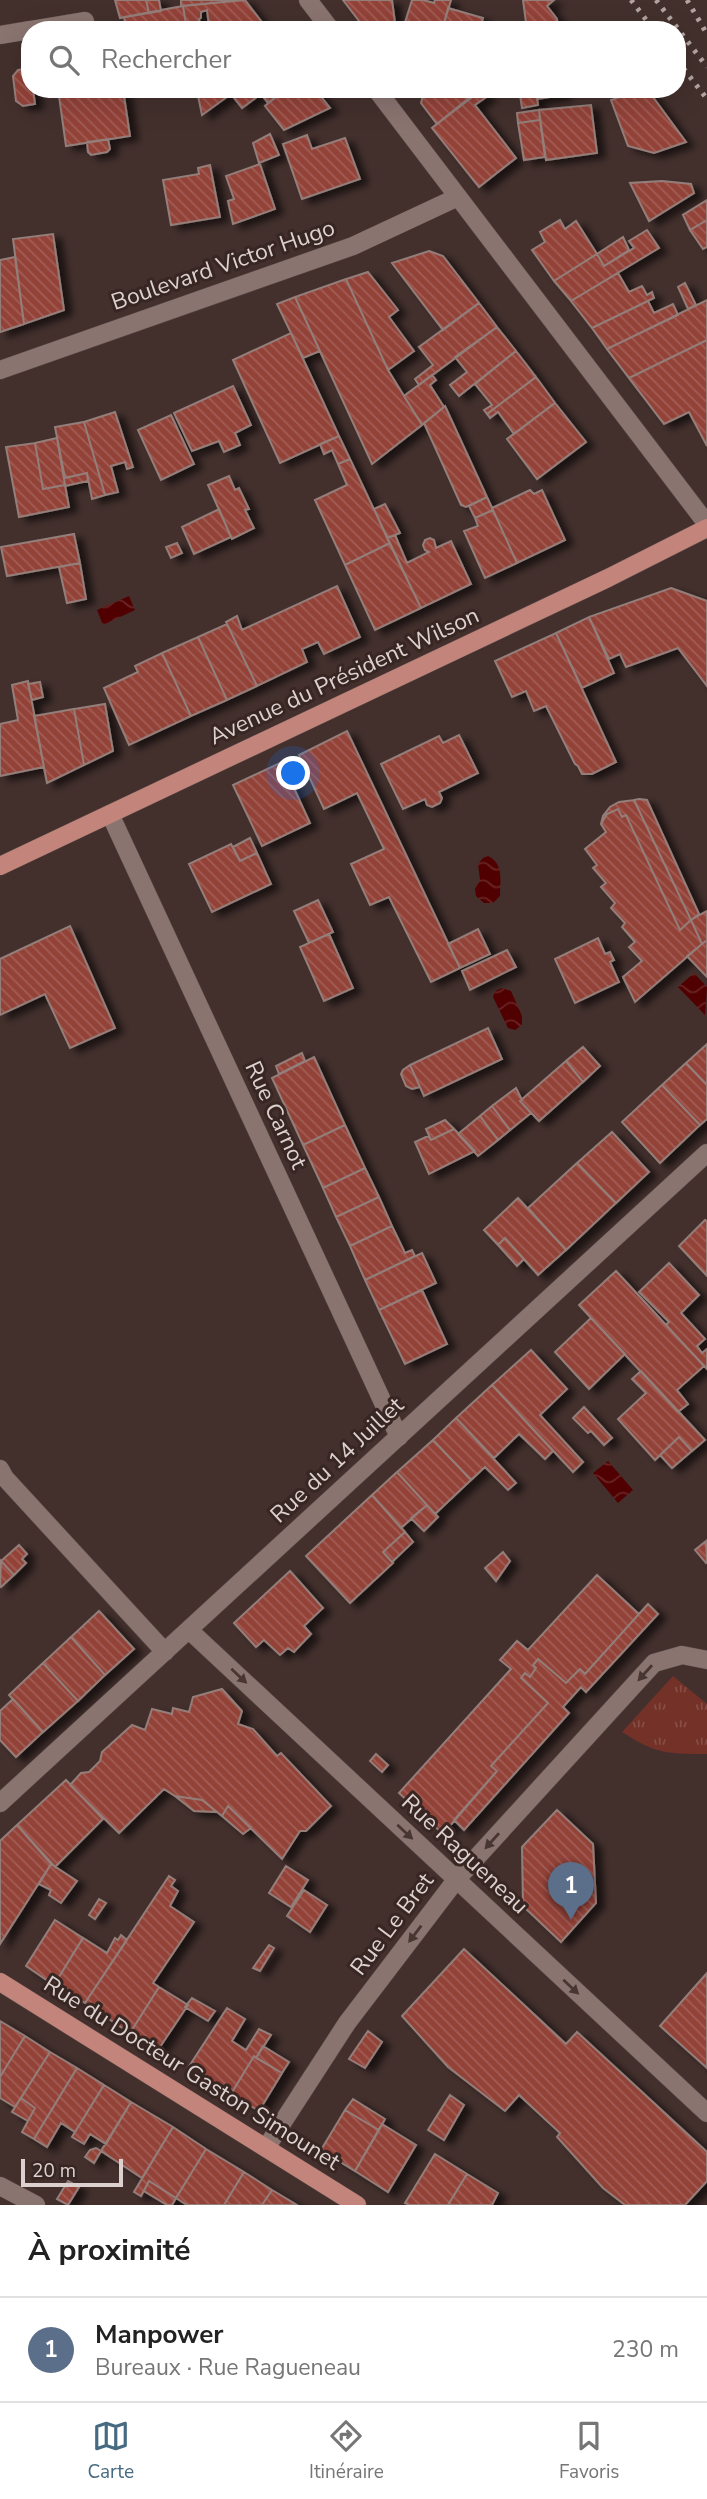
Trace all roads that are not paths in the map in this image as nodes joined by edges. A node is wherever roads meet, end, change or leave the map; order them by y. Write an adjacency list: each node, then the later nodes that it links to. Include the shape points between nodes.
1 (308, 0): 2 (street)
2 (324, 21)
3 (21, 32): 4 (street)
4 (0, 35)
5 (383, 98): 6 (street)
6 (458, 197): 7 (street, Boulevard Victor Hugo, via 353,246); 8 (street)
7 (0, 370)
8 (707, 526): 9 (main road, Avenue du Président Wilson, via 608,578)
9 (110, 814): 10 (main road, Avenue du Président Wilson); 12 (street, Rue Carnot)
10 (0, 866)
11 (707, 1153): 12 (street, Rue du 14 Juillet)
12 (399, 1437): 14 (street, Rue du 14 Juillet)
13 (0, 1469): 15 (street)
14 (189, 1630): 15 (street, Rue du 14 Juillet); 18 (street, Rue Ragueneau, one-way to 18)
15 (164, 1652): 17 (street, Rue du 14 Juillet)
16 (707, 1660): 18 (street, Rue Le Bret, one-way to 18, via 681,1655 654,1662)
17 (0, 1803)
18 (456, 1880): 20 (street, Rue Ragueneau, one-way to 20); 21 (street, Rue Le Bret, one-way to 21, via 347,2023)
19 (0, 1982): 21 (main road, Rue du Docteur Gaston Simounet)
20 (707, 2113)
21 (265, 2148): 24 (main road, Rue du Docteur Gaston Simounet)
22 (0, 2186): 23 (street)
23 (36, 2205)
24 (358, 2205)

